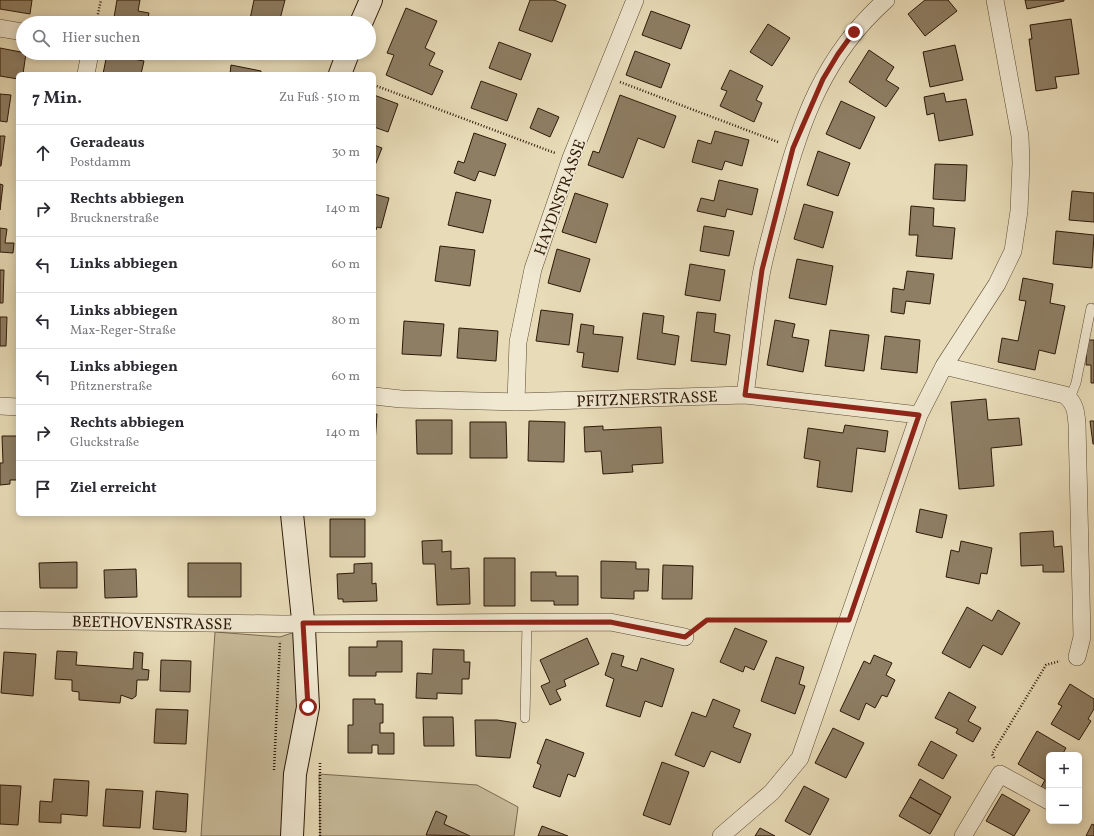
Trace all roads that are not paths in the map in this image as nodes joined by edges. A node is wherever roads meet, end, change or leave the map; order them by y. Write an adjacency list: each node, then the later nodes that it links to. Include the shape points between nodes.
1 (370, 0): 5 (street)
2 (635, 0): 17 (street, HAYDNSTRASSE, via 571,158 533,269 518,342)
3 (886, 0): 14 (street, via 854,32 838,54 809,109 793,148 762,270)
4 (995, 0): 13 (street, via 1020,136 1017,231 1007,267)
5 (364, 16)
6 (0, 28): 7 (street)
7 (16, 31)
8 (89, 60): 10 (street)
9 (345, 60): 11 (street)
10 (86, 72)
11 (341, 72)
12 (1091, 308): 16 (lane, via 1076,383)
13 (944, 366): 16 (street); 20 (street)
14 (745, 395): 17 (street, PFITZNERSTRASSE); 20 (street, PFITZNERSTRASSE)
15 (376, 396): 17 (street, PFITZNERSTRASSE)
16 (1070, 398): 26 (street, via 1075,407 1078,424 1082,637)
17 (516, 402)
18 (0, 406): 19 (street)
19 (16, 406)
20 (919, 415): 30 (street, via 800,758 772,792)
21 (292, 516): 24 (street)
22 (0, 620): 24 (street, BEETHOVENSTRASSE)
23 (528, 622): 24 (street, BEETHOVENSTRASSE); 25 (street, BEETHOVENSTRASSE, via 610,622); 27 (lane)
24 (303, 623): 29 (street, via 308,707 295,774)
25 (685, 637)
26 (1077, 657)
27 (525, 718)
28 (1046, 799): 31 (street, via 1000,774)
29 (292, 836)
30 (721, 836)
31 (963, 836)

